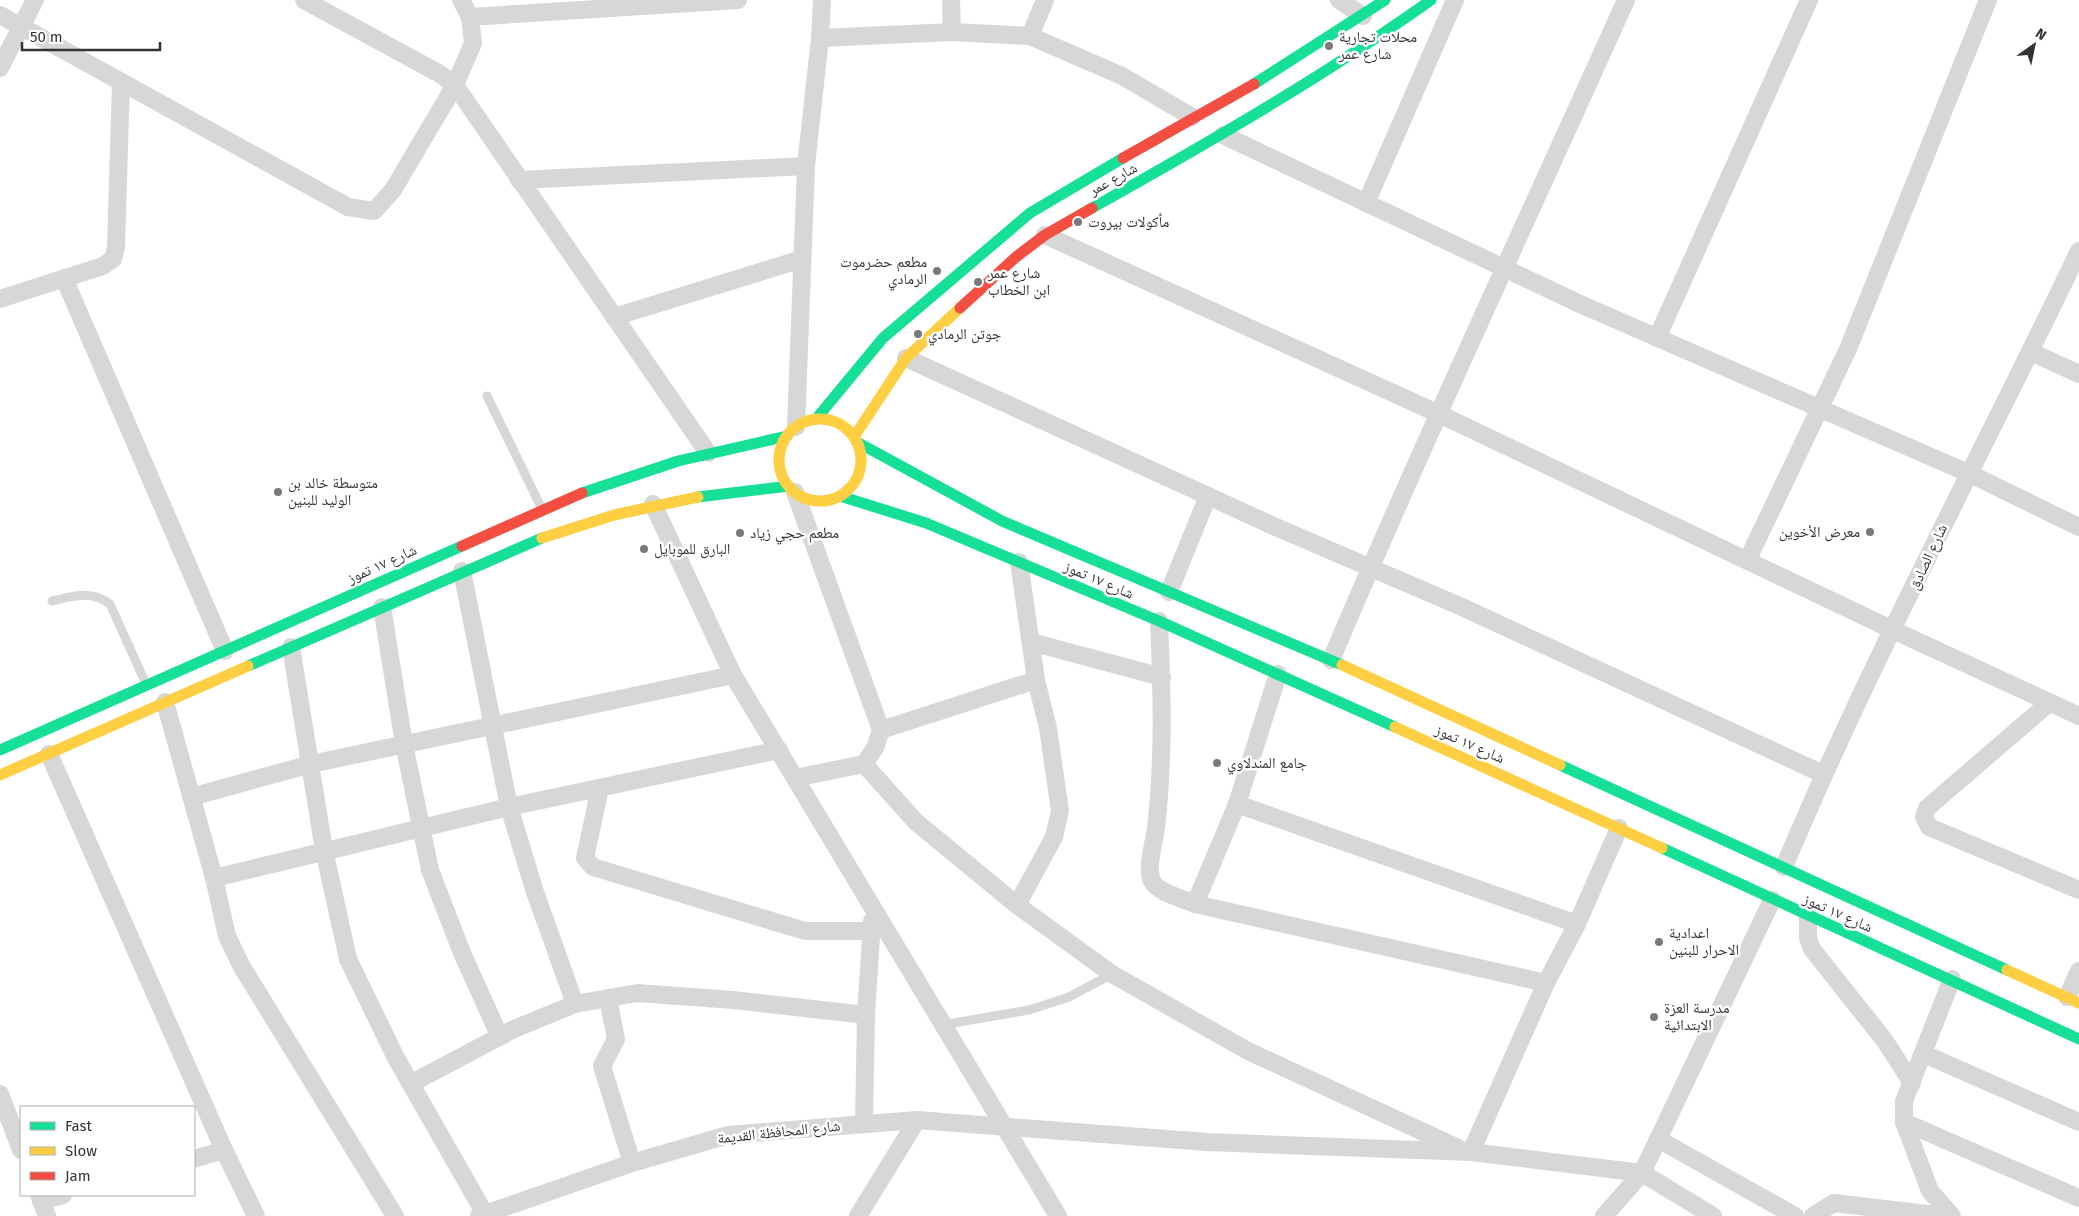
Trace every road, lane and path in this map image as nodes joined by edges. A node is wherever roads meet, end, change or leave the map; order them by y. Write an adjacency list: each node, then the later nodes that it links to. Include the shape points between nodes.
1 (35, 0): 18 (street)
2 (304, 0): 24 (street)
3 (460, 0): 17 (street)
4 (738, 0): 17 (street)
5 (822, 0): 21 (street)
6 (951, 0): 19 (street)
7 (1045, 0): 20 (street)
8 (1340, 0): 16 (street)
9 (1385, 0): 16 (main road, شارع عمر)
10 (1431, 0): 26 (main road, شارع عمر, via 1378,39)
11 (1455, 0): 29 (street)
12 (1626, 0): 33 (street)
13 (1808, 0): 37 (street)
14 (1988, 0): 42 (street, via 1848,349)
15 (0, 15): 18 (street)
16 (1363, 16): 25 (main road, شارع عمر, via 1241,92)
17 (470, 17): 24 (street, via 473,44)
18 (20, 26): 22 (street); 23 (street)
19 (952, 32): 20 (street); 21 (street)
20 (1030, 36): 25 (street, via 1122,76)
21 (820, 38): 27 (street)
22 (0, 68)
23 (121, 82): 24 (street, via 348,207 374,212 393,190); 34 (street, via 113,259 103,266)
24 (455, 85): 28 (street)
25 (1192, 117): 44 (main road, شارع عمر, via 1030,213 883,338)
26 (1223, 135): 29 (street); 30 (main road, شارع عمر)
27 (806, 166): 28 (street); 32 (street)
28 (519, 180): 36 (street)
29 (1366, 203): 33 (street)
30 (1045, 235): 39 (main road, شارع عمر, via 1016,257); 43 (street)
31 (2079, 251): 38 (street, شارع الصادق)
32 (802, 258): 36 (street); 45 (street)
33 (1505, 269): 37 (street); 43 (street)
34 (64, 278): 35 (street); 66 (street)
35 (0, 299)
36 (614, 316): 47 (street)
37 (1657, 338): 42 (street)
38 (2031, 352): 40 (street); 48 (street, شارع الصادق)
39 (906, 358): 46 (main road, شارع عمر); 51 (street)
40 (2079, 374)
41 (487, 396): 53 (lane)
42 (1820, 409): 48 (street); 55 (street)
43 (1437, 413): 55 (street); 57 (street)
44 (816, 419): 45 (main road); 46 (main road, via 831,420 844,426)
45 (791, 431): 47 (main road, شارع ١٧ تموز); 49 (main road, via 782,445 780,466)
46 (856, 439): 50 (main road, via 861,466 854,483); 59 (main road, شارع ١٧ تموز, via 1002,522)
47 (708, 452): 53 (main road, شارع ١٧ تموز, via 616,480)
48 (1968, 473): 54 (street); 63 (street, شارع الصادق)
49 (792, 489): 50 (main road, via 817,501); 52 (main road, via 741,489); 77 (street)
50 (840, 496): 56 (main road, شارع ١٧ تموز, via 926,523)
51 (1208, 496): 57 (street); 59 (street)
52 (653, 504): 58 (main road, via 556,532); 69 (street)
53 (542, 510): 66 (main road, شارع ١٧ تموز)
54 (2079, 527)
55 (1748, 559): 63 (street)
56 (1019, 562): 62 (main road, شارع ١٧ تموز); 64 (street)
57 (1370, 567): 67 (street); 84 (street)
58 (462, 571): 61 (main road); 76 (street)
59 (1168, 592): 67 (main road, شارع ١٧ تموز)
60 (52, 601): 72 (lane, via 85,593 99,596 110,604)
61 (382, 607): 65 (main road); 78 (street)
62 (1159, 621): 68 (main road, شارع ١٧ تموز); 70 (street)
63 (1893, 630): 74 (street); 84 (street, شارع الصادق)
64 (1031, 642): 70 (street); 71 (street)
65 (291, 647): 73 (main road); 82 (street)
66 (225, 651): 72 (main road, شارع ١٧ تموز)
67 (1331, 660): 94 (main road, شارع ١٧ تموز)
68 (1278, 674): 89 (street); 92 (main road, شارع ١٧ تموز)
69 (733, 675): 76 (street); 80 (street)
70 (1162, 677): 99 (street, via 1162,735 1150,874 1153,883 1162,890)
71 (1036, 680): 77 (street); 98 (street, via 1048,728 1060,811 1054,837)
72 (147, 685): 79 (main road, شارع ١٧ تموز)
73 (165, 702): 81 (main road); 88 (street)
74 (2049, 703): 75 (street); 96 (street, via 1927,808 1924,817 1928,827)
75 (2079, 716)
76 (492, 725): 78 (street); 90 (street)
77 (881, 730): 83 (street, via 875,748)
78 (404, 744): 82 (street); 91 (street)
79 (0, 750)
80 (779, 750): 86 (street); 87 (street)
81 (49, 754): 85 (main road); 126 (street)
82 (311, 764): 88 (street); 93 (street)
83 (864, 764): 86 (street); 98 (street, via 916,822)
84 (1823, 774): 94 (street, شارع الصادق)
85 (0, 775)
86 (795, 778): 100 (street)
87 (600, 788): 90 (street); 103 (street, via 584,858 593,867 805,931)
88 (192, 797): 95 (street)
89 (1237, 804): 99 (street); 102 (street)
90 (509, 807): 91 (street); 110 (street, via 534,892)
91 (420, 828): 93 (street); 113 (street, via 430,870 458,944)
92 (1619, 828): 97 (main road, شارع ١٧ تموز); 102 (street)
93 (324, 850): 95 (street); 117 (street, via 348,959 396,1058)
94 (1784, 867): 109 (main road, شارع ١٧ تموز)
95 (214, 878): 136 (street, via 227,936 242,967)
96 (2079, 890)
97 (1772, 900): 101 (main road, شارع ١٧ تموز); 124 (street)
98 (1017, 904): 105 (street)
99 (1196, 904): 107 (street)
100 (872, 907): 103 (street); 112 (street)
101 (1808, 915): 106 (main road, شارع ١٧ تموز); 116 (street, via 1808,938 1812,949 1885,1041)
102 (1577, 924): 107 (street)
103 (871, 931): 111 (street)
104 (2079, 971): 109 (street)
105 (1112, 974): 112 (lane, via 1069,997 1029,1010); 127 (street, via 1248,1051)
106 (1952, 979): 114 (main road, شارع ١٧ تموز); 115 (street)
107 (1546, 983): 127 (street)
108 (608, 998): 110 (street); 111 (street, via 646,994); 129 (street, via 616,1039 602,1066)
109 (2073, 1000)
110 (575, 1004): 113 (street)
111 (866, 1015): 122 (street)
112 (942, 1025): 123 (street)
113 (500, 1037): 117 (street)
114 (2079, 1039)
115 (1924, 1054): 116 (street); 121 (street)
116 (1912, 1082): 120 (street, via 1904,1101)
117 (412, 1083): 134 (street)
118 (0, 1094): 125 (street)
119 (917, 1120): 122 (street, شارع المحافظة القديمة); 123 (street, شارع المحافظة القديمة); 137 (street)
120 (1904, 1122): 132 (street); 144 (street, via 1930,1191)
121 (2079, 1122)
122 (864, 1123): 129 (street, شارع المحافظة القديمة, via 728,1135)
123 (1002, 1125): 127 (street, شارع المحافظة القديمة, via 1207,1142); 138 (street)
124 (1658, 1139): 130 (street); 141 (street)
125 (20, 1147)
126 (224, 1150): 128 (street); 135 (street)
127 (1468, 1152): 130 (street)
128 (195, 1159)
129 (632, 1163): 134 (street, شارع المحافظة القديمة)
130 (1642, 1173): 139 (street); 140 (street)
131 (61, 1196): 133 (street)
132 (2079, 1198)
133 (42, 1204)
134 (482, 1215)
135 (256, 1216)
136 (395, 1216)
137 (858, 1216)
138 (1058, 1216)
139 (1604, 1216)
140 (1713, 1216)
141 (1795, 1216)
142 (1813, 1216): 143 (street, via 1834,1203)
143 (1944, 1216)
144 (1952, 1216)

